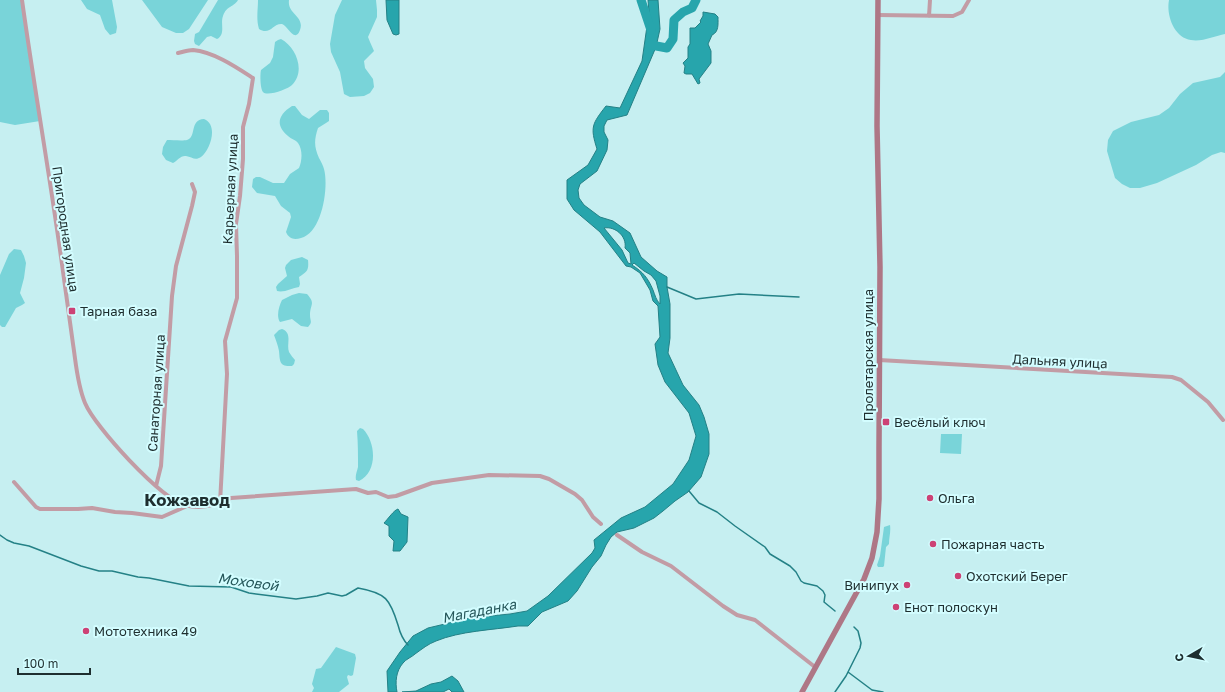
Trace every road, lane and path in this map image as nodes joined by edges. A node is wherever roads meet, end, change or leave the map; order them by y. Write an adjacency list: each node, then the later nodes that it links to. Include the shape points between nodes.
1 (22, 0): 12 (street, Пригородная улица, via 81,393 98,425)
2 (878, 0): 5 (main road, Пролетарская улица)
3 (930, 0): 6 (street)
4 (970, 0): 6 (street, via 962,12 953,16)
5 (878, 15): 6 (street); 9 (main road, Пролетарская улица)
6 (929, 16)
7 (178, 53): 13 (street, Карьерная улица, via 192,50 208,53 253,78 243,127 243,159 236,224 238,298 225,341 227,374)
8 (192, 184): 12 (street, Санаторная улица, via 195,192 175,273 161,466)
9 (880, 360): 10 (street, Дальняя улица, via 1172,377 1181,380 1208,402); 17 (main road, Пролетарская улица, via 879,499 875,546 864,579)
10 (1223, 420)
11 (14, 482): 14 (street, via 40,509 92,508 162,516)
12 (156, 486): 14 (street, Пригородная улица, via 175,501)
13 (220, 504): 14 (street, Пригородная улица); 15 (street, Пригородная улица, via 231,498 356,489 388,497 432,483 489,475 540,476 576,494)
14 (187, 506)
15 (601, 524)
16 (617, 535): 17 (street, via 642,552 671,566 737,615 755,620)
17 (815, 667): 18 (main road, Пролетарская улица)
18 (802, 692)

